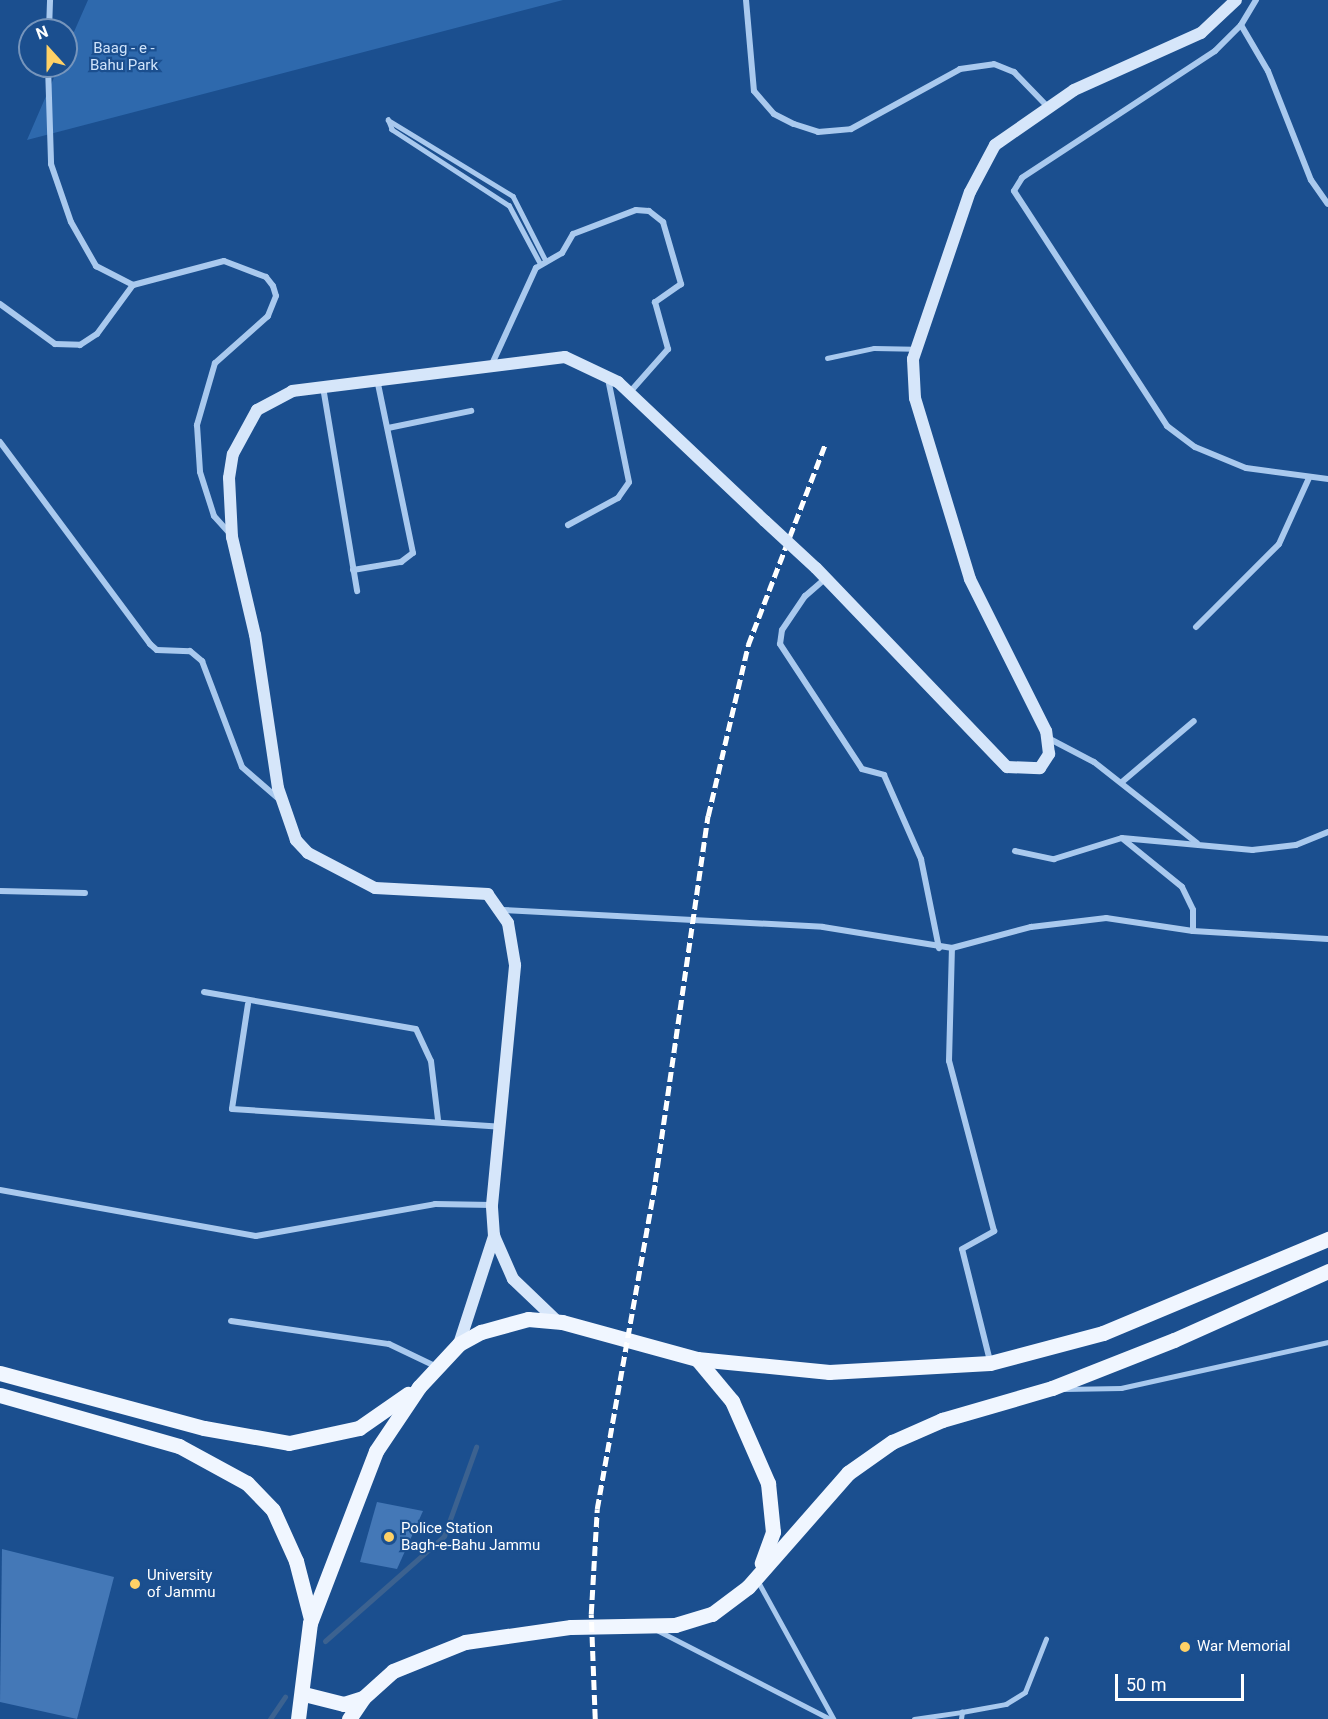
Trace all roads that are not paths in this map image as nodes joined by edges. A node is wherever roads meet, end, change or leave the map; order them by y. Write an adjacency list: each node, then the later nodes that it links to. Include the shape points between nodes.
1 (50, 0): 5 (street)
2 (746, 0): 8 (street, via 754,91 774,114 794,124 818,132 851,129 960,69 994,64 1014,72)
3 (1236, 0): 8 (main road, via 1201,33)
4 (1256, 0): 6 (street)
5 (49, 18)
6 (1241, 25): 9 (street, via 1268,71 1311,180); 23 (street, via 1185,74 1022,178 1014,191 1167,426 1195,447 1246,468)
7 (48, 78): 11 (street, via 51,164 71,222 96,266)
8 (1047, 106): 13 (main road, via 1008,132 980,167)
9 (1328, 204)
10 (543, 262): 10 (lane, via 509,206 392,130 388,120 394,118 513,196); 15 (street); 19 (street, via 562,253 573,234 636,210 649,211 663,222 681,284 655,302 668,350)
11 (133, 285): 12 (street, via 97,334 80,345 56,344); 26 (street, via 210,261 266,277 273,286 274,307 268,316 215,363 197,425 200,472 214,516)
12 (0, 304)
13 (916, 349): 14 (lane, via 874,348); 32 (main road, via 911,368 915,398 970,579)
14 (827, 358)
15 (492, 364): 16 (main road, via 555,356); 17 (main road)
16 (607, 375): 19 (main road); 25 (street, via 629,482 618,498)
17 (377, 379): 18 (main road); 21 (street)
18 (323, 385): 26 (main road, via 270,400 244,427 229,478); 27 (street)
19 (630, 392): 28 (main road, bridge)
20 (471, 411): 21 (street)
21 (388, 428): 27 (street, via 413,553 401,562)
22 (0, 443): 34 (street, via 150,644 169,651 181,650 202,661 242,767)
23 (1309, 478): 24 (street); 30 (street, via 1279,544)
24 (1328, 479)
25 (568, 525)
26 (232, 537): 34 (main road)
27 (353, 570): 29 (street)
28 (826, 578): 32 (main road, via 1007,767 1040,768 1049,754); 44 (street, via 805,596 782,630 780,644 862,769 884,775 921,859)
29 (357, 591)
30 (1196, 627)
31 (1194, 721): 33 (street)
32 (1048, 738): 33 (street, via 1081,753)
33 (1122, 782): 37 (street)
34 (282, 802): 41 (main road, via 297,840 352,878 398,892 488,894)
35 (1328, 832): 37 (street, via 1296,844 1252,850)
36 (1122, 838): 37 (street); 38 (street, via 1054,859); 42 (street, via 1182,887 1193,910)
37 (1197, 843)
38 (1015, 851)
39 (0, 891): 40 (street)
40 (85, 893)
41 (503, 910): 44 (street, via 823,927); 49 (main road, via 515,965)
42 (1193, 931): 43 (street); 45 (street, via 1106,918 1031,927)
43 (1328, 939)
44 (939, 948): 45 (street)
45 (952, 948): 60 (street, via 949,1061 994,1231 962,1249)
46 (204, 992): 47 (street)
47 (248, 1004): 48 (street, via 416,1029 431,1061); 48 (street, via 232,1109)
48 (438, 1120): 49 (street)
49 (501, 1127): 51 (main road)
50 (0, 1190): 51 (street, via 256,1236 435,1203)
51 (492, 1205): 52 (main road)
52 (494, 1236): 56 (main road, via 513,1279); 58 (main road)
53 (1328, 1239): 60 (main road, via 1103,1333)
54 (1328, 1271): 64 (main road)
55 (231, 1322): 61 (street, via 389,1344)
56 (558, 1322): 58 (main road, via 502,1324); 59 (main road)
57 (1328, 1342): 64 (lane, via 1240,1357 1121,1388)
58 (459, 1344): 61 (main road)
59 (697, 1359): 60 (main road, via 829,1372); 66 (main road, via 732,1401 768,1483 773,1532)
60 (990, 1364)
61 (437, 1368): 63 (main road)
62 (0, 1373): 63 (main road, via 204,1428 289,1443 358,1428)
63 (419, 1387): 67 (main road, via 376,1451)
64 (1052, 1388): 66 (main road, via 942,1420 866,1459 830,1491)
65 (0, 1395): 67 (main road, via 179,1446 247,1483 273,1510 296,1561)
66 (756, 1576): 68 (main road, via 712,1614); 75 (lane)
67 (311, 1619): 70 (main road)
68 (651, 1627): 71 (main road, via 551,1628 465,1642 412,1660); 75 (lane)
69 (1046, 1639): 72 (lane, via 1025,1692 1006,1704)
70 (304, 1694): 71 (main road, via 330,1703); 73 (main road)
71 (363, 1698): 74 (main road)
72 (962, 1712): 76 (lane); 77 (lane)
73 (298, 1719)
74 (349, 1719)
75 (832, 1719)
76 (914, 1719)
77 (961, 1719)

